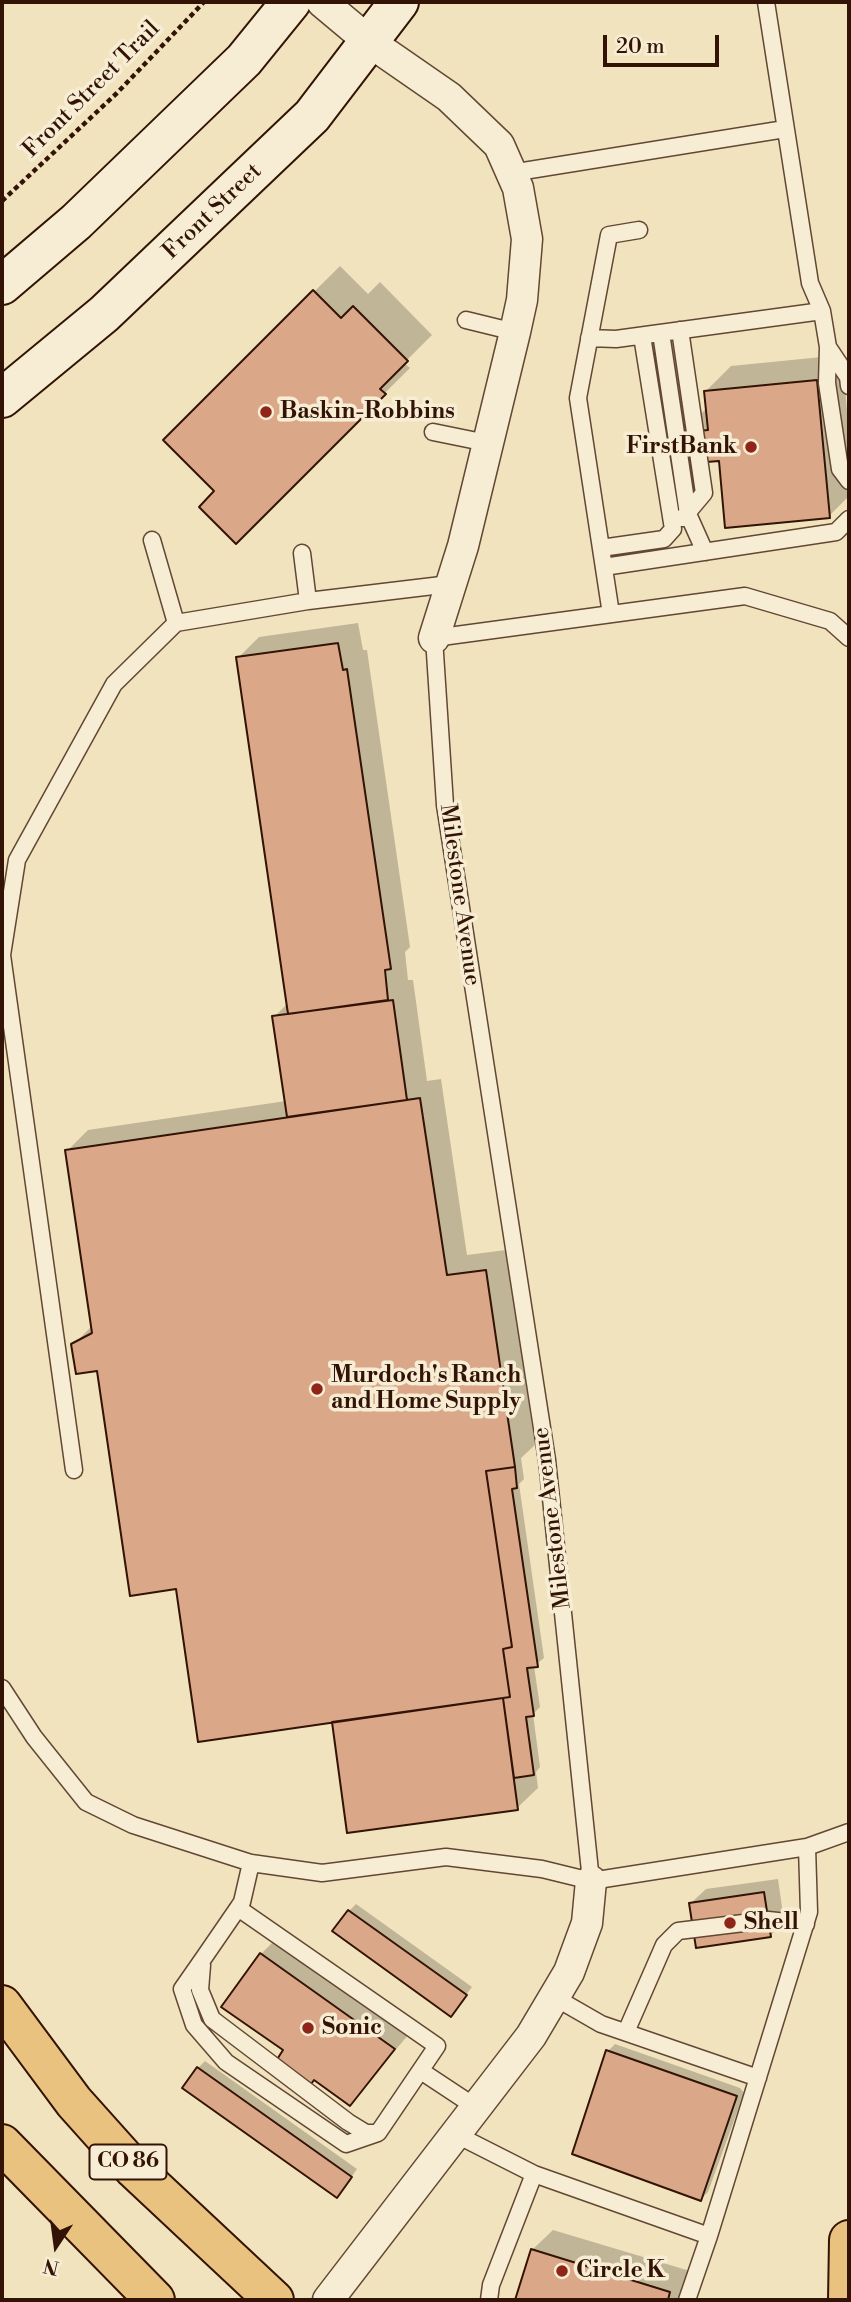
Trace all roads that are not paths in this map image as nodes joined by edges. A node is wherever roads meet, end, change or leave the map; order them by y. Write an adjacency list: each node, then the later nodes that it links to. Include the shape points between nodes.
1 (291, 2): 9 (main road, via 244,60 76,222)
2 (322, 2): 5 (street, Milestone Avenue)
3 (399, 2): 5 (main road, Front Street)
4 (766, 2): 6 (lane)
5 (371, 43): 7 (street, Milestone Avenue, via 449,97 499,145); 19 (main road, Front Street, via 312,116 173,252)
6 (785, 130): 7 (lane); 10 (lane, via 810,283)
7 (511, 173): 13 (street, Milestone Avenue, via 527,239)
8 (639, 230): 16 (lane, via 610,235)
9 (2, 285)
10 (822, 311): 12 (lane); 17 (lane)
11 (466, 320): 13 (lane)
12 (680, 330): 14 (lane); 23 (lane, via 704,493)
13 (515, 332): 21 (street, Milestone Avenue)
14 (661, 333): 15 (lane); 23 (lane)
15 (642, 335): 16 (lane); 25 (lane)
16 (589, 338): 27 (lane, via 578,398)
17 (828, 347): 18 (lane); 22 (lane, via 827,383 840,468)
18 (849, 386)
19 (2, 398)
20 (433, 432): 21 (lane)
21 (487, 443): 31 (street, Milestone Avenue)
22 (849, 481)
23 (688, 514): 25 (lane); 28 (lane)
24 (849, 519): 28 (lane, via 836,533)
25 (673, 529): 27 (lane, via 664,539)
26 (152, 540): 34 (lane)
27 (601, 548): 30 (lane)
28 (705, 552): 30 (lane)
29 (302, 553): 32 (lane)
30 (604, 567): 33 (lane)
31 (450, 584): 32 (lane); 35 (street, Milestone Avenue)
32 (308, 601): 34 (lane)
33 (611, 614): 35 (lane); 36 (lane, via 745,596 830,621)
34 (176, 623): 37 (lane, via 114,684 17,860 2,955)
35 (434, 638): 42 (lane, Milestone Avenue, via 445,805 547,1460)
36 (849, 638)
37 (74, 1470)
38 (2, 1688): 41 (lane, via 86,1802 134,1825)
39 (849, 1832): 40 (lane)
40 (807, 1847): 42 (lane); 44 (lane)
41 (251, 1863): 42 (lane, via 322,1873 446,1857 541,1868); 43 (lane)
42 (591, 1881): 46 (street, via 587,1923 569,1972)
43 (238, 1908): 45 (lane); 49 (lane, via 437,2046)
44 (806, 1924): 48 (lane, via 768,1920 678,1931 664,1945); 50 (lane)
45 (205, 1956): 52 (lane, via 199,1972 200,1990 212,2019 348,2122 366,2133); 52 (lane, via 182,1989 194,2025 226,2062 346,2144)
46 (554, 1997): 48 (lane, via 601,2024); 51 (street)
47 (2, 2005): 59 (highway, CO 86, via 75,2102 134,2169)
48 (626, 2032): 50 (lane)
49 (421, 2071): 51 (lane); 52 (lane)
50 (758, 2078): 56 (lane)
51 (477, 2108): 53 (street)
52 (378, 2133)
53 (457, 2134): 55 (lane); 60 (street)
54 (2, 2144): 58 (highway)
55 (534, 2174): 56 (lane); 61 (lane)
56 (709, 2236): 62 (lane)
57 (849, 2240): 63 (highway)
58 (155, 2300)
59 (274, 2300)
60 (328, 2300)
61 (488, 2300)
62 (687, 2300)
63 (848, 2300)

